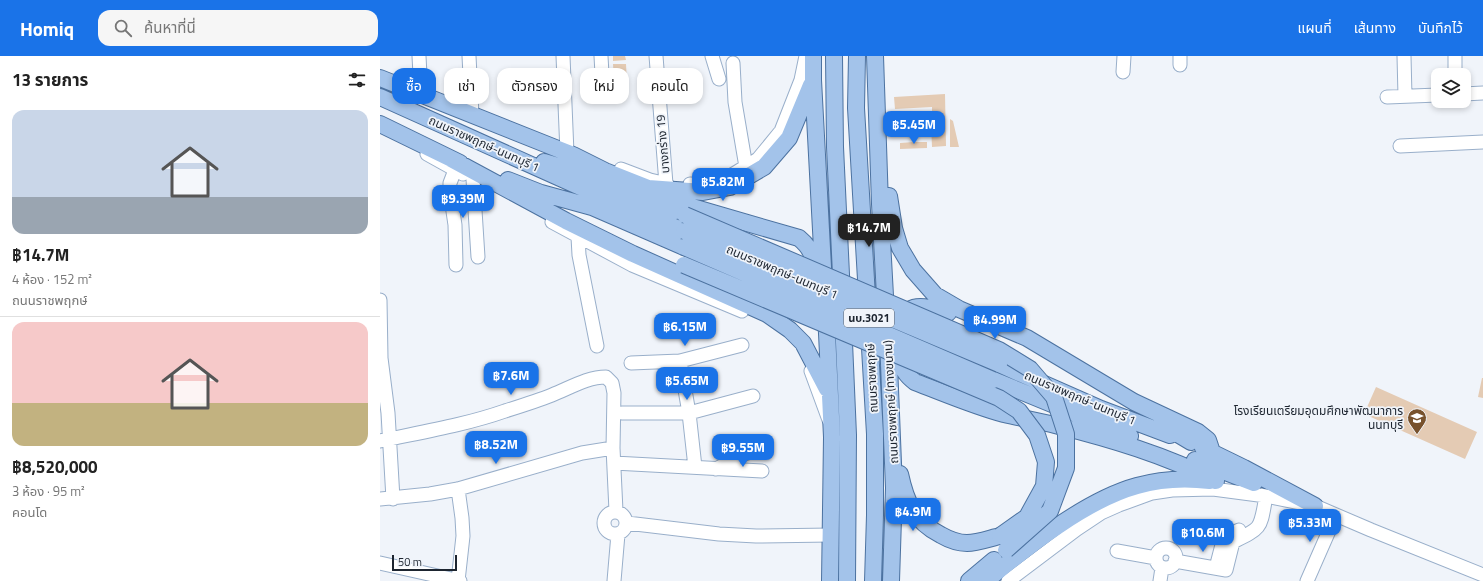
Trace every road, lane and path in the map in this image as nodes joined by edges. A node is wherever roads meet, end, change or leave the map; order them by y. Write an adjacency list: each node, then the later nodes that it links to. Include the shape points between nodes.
1 (419, 56): 16 (street)
2 (469, 56): 31 (street)
3 (563, 56): 36 (street)
4 (600, 56): 17 (street)
5 (656, 56): 41 (street, บางกร่าง 19)
6 (712, 56): 21 (street)
7 (806, 56): 39 (street, via 801,80 781,131 758,159)
8 (813, 56): 22 (main road, นบ.3021)
9 (834, 56): 92 (main road, นบ.3021, via 835,147 848,435)
10 (856, 56): 93 (main road, ถนนราชพฤกษ์ / นบ.3021, via 856,108 875,434)
11 (875, 56): 37 (main road, ถนนราชพฤกษ์ (ทางขนาน) / นบ.3021)
12 (1124, 56): 19 (street)
13 (1404, 56): 27 (street)
14 (1455, 56): 18 (street)
15 (733, 63): 39 (street, via 735,102)
16 (419, 68)
17 (601, 68)
18 (1455, 68)
19 (1123, 72)
20 (380, 78): 23 (main road)
21 (719, 79)
22 (813, 80): 42 (main road, via 789,138 764,167 730,187 703,192); 56 (main road, นบ.3021)
23 (392, 83)
24 (1483, 93): 25 (street)
25 (1471, 94)
26 (1431, 95): 27 (street)
27 (1404, 96): 29 (street)
28 (380, 97): 33 (main road, ถนนราชพฤกษ์-นนทบุรี 1)
29 (1386, 97)
30 (436, 100): 31 (main road)
31 (472, 115): 36 (main road)
32 (380, 124): 38 (main road, ถนนราชพฤกษ์-นนทบุรี 1)
33 (478, 141): 63 (main road, ถนนราชพฤกษ์-นนทบุรี 1, bridge, via 1101,409); 83 (main road, bridge, via 581,173 685,215 999,350 1030,369 1054,397 1066,434 1066,468 1050,511)
34 (1483, 142): 35 (street)
35 (1400, 146)
36 (570, 154): 41 (street); 42 (main road)
37 (879, 157): 44 (main road, ถนนราชพฤกษ์ (ทางขนาน) / นบ.3021); 66 (main road, via 900,248 913,270 935,295 959,309 1026,338 1134,402 1198,432 1208,440)
38 (453, 164): 40 (street); 43 (main road, ถนนราชพฤกษ์-นนทบุรี 1); 47 (street, via 450,191); 50 (main road, via 633,254)
39 (746, 167): 41 (street, via 727,178 702,185)
40 (473, 179): 45 (street); 46 (street)
41 (666, 184)
42 (648, 188): 50 (main road, via 692,207 799,238 807,245 812,253 813,265 803,294 790,310)
43 (542, 193): 74 (main road, ถนนราชพฤกษ์-นนทบุรี 1, bridge, via 592,207 993,380); 83 (main road, bridge, via 589,222 684,265 999,398 1019,411 1037,435 1044,455 1044,486 1027,517)
44 (880, 204): 49 (main road, via 895,255 911,283 927,299); 62 (main road, ถนนราชพฤกษ์ (ทางขนาน) / นบ.3021)
45 (578, 236): 52 (street, via 579,255); 60 (street, via 632,265 766,322 786,336 799,350 813,375)
46 (478, 257)
47 (456, 265)
48 (380, 305): 53 (street)
49 (948, 313): 63 (main road, via 1096,385); 71 (main road, via 920,306 909,310 901,359 904,371 915,382 997,412 1103,438 1155,454)
50 (767, 314): 56 (main road, via 803,343)
51 (742, 345): 54 (street)
52 (597, 346)
53 (381, 358): 61 (street)
54 (680, 361): 55 (street); 59 (street)
55 (631, 363)
56 (830, 394): 60 (main road, นบ.3021)
57 (753, 396): 59 (street)
58 (622, 413): 59 (street)
59 (689, 414): 68 (street)
60 (831, 425): 82 (main road, นบ.3021)
61 (386, 427): 64 (street, via 458,425 551,396 588,379 606,377 612,383 614,393); 76 (street)
62 (893, 439): 83 (main road, via 904,489 916,516 930,529 949,539 967,543); 94 (main road, ถนนราชพฤกษ์ (ทางขนาน) / นบ.3021, via 894,512)
63 (1191, 442): 66 (main road, ถนนราชพฤกษ์-นนทบุรี 1)
64 (613, 448): 67 (street); 72 (street, via 582,453)
65 (762, 448): 69 (street)
66 (1212, 452): 77 (main road, ถนนราชพฤกษ์-นนทบุรี 1)
67 (614, 464): 68 (street); 78 (street)
68 (695, 467): 69 (street)
69 (716, 469): 70 (street)
70 (762, 471)
71 (1216, 481): 74 (main road); 96 (main road, via 1166,480 1137,486 1104,499 1064,523)
72 (458, 489): 76 (street); 89 (street, via 463,536)
73 (1262, 495): 77 (street); 85 (street, via 1261,524 1257,529 1232,542 1221,569); 97 (street, via 1213,489 1152,493 1101,514)
74 (1288, 496): 77 (main road, ถนนราชพฤกษ์-นนทบุรี 1)
75 (380, 499): 76 (street)
76 (394, 499)
77 (1315, 506): 79 (street, ถนนราชพฤกษ์-นนทบุรี 1)
78 (616, 511): 80 (street, via 622,513); 81 (street, via 605,518 604,524 606,530)
79 (1336, 515): 88 (street, ถนนราชพฤกษ์-นนทบุรี 1); 99 (street)
80 (627, 524): 81 (street); 82 (street, via 756,536)
81 (618, 534): 90 (street)
82 (831, 535): 91 (main road, นบ.3021)
83 (1003, 543): 95 (main road)
84 (1117, 551): 87 (street)
85 (1175, 561): 87 (street, via 1172,566 1166,568); 87 (street, via 1175,554 1164,548 1158,552)
86 (380, 563): 89 (street)
87 (1159, 563): 98 (street)
88 (1483, 575)
89 (458, 581)
90 (614, 581)
91 (830, 581)
92 (847, 581)
93 (873, 581)
94 (891, 581)
95 (969, 581)
96 (986, 581)
97 (1008, 581)
98 (1160, 581)
99 (1307, 581)

